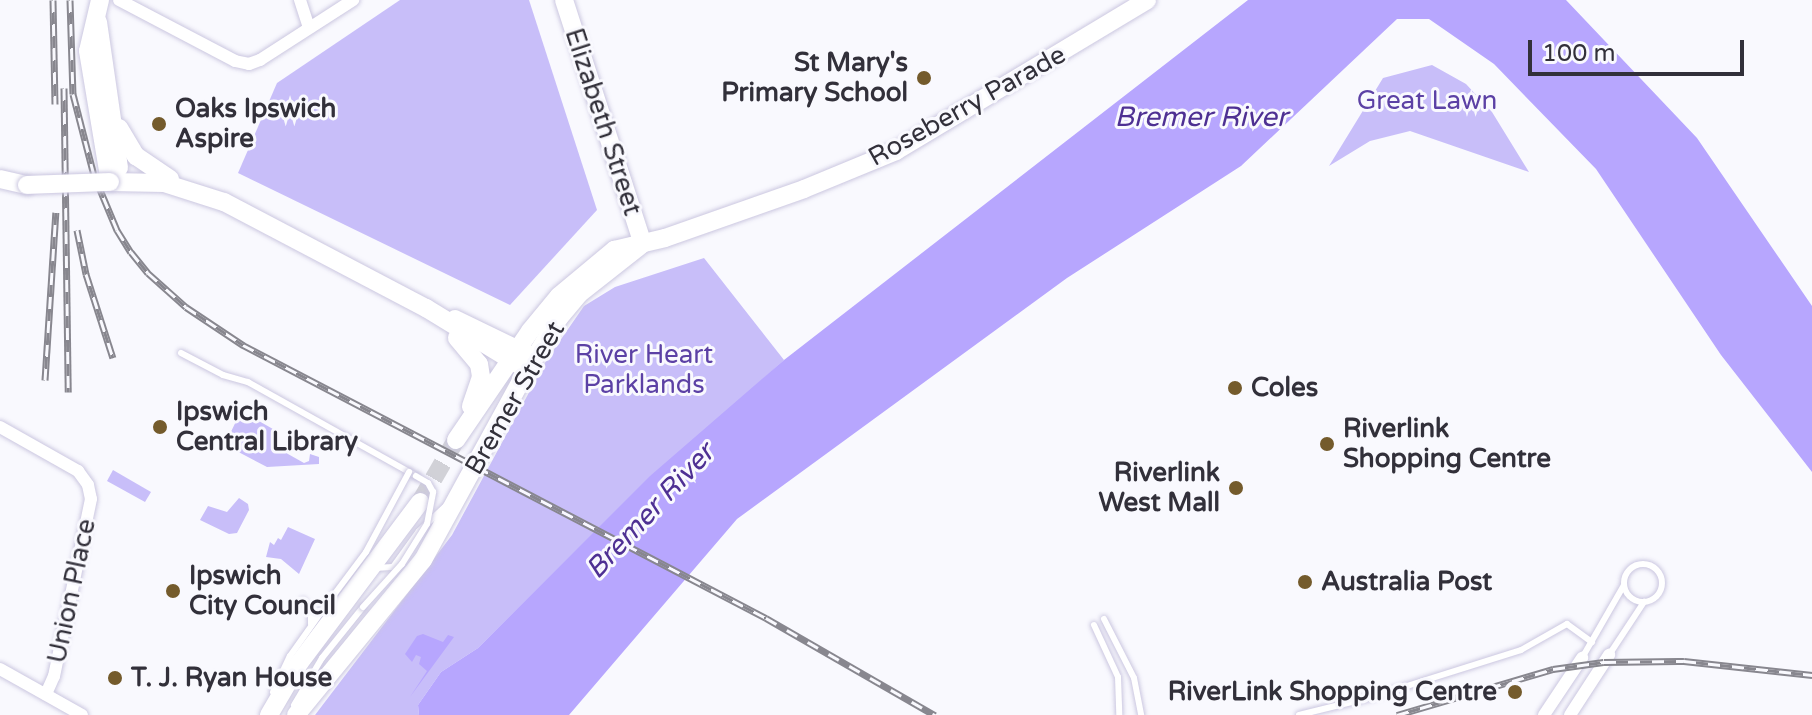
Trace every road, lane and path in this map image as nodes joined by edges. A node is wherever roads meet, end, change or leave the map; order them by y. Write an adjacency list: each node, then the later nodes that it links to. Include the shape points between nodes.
1 (119, 0): 7 (street, via 249,64)
2 (300, 0): 7 (street)
3 (353, 0): 7 (street)
4 (564, 0): 12 (street, Elizabeth Street)
5 (1147, 0): 12 (street, Roseberry Parade, via 896,151)
6 (99, 8): 8 (street); 9 (street, via 88,51)
7 (309, 28)
8 (112, 111): 9 (street, via 119,165); 11 (street, via 134,154)
9 (114, 178): 10 (street, bridge, via 27,185); 11 (street)
10 (0, 179)
11 (189, 188): 13 (street)
12 (643, 244): 15 (street, Bremer Street, via 579,294)
13 (426, 308): 15 (street, via 476,327); 15 (street, Bremer Street, via 479,364 478,391 456,439)
14 (181, 353): 17 (lane, via 248,382)
15 (523, 359): 18 (street, Bremer Street)
16 (0, 427): 31 (street, Union Place, via 71,466 88,485 89,510 53,682)
17 (406, 471): 26 (lane, bridge, via 366,552); 34 (lane, bridge, via 432,489 429,519 402,564 322,658)
18 (465, 486): 20 (lane, via 422,527 393,567); 35 (street, Bremer Street, via 414,573)
19 (420, 502): 20 (street)
20 (370, 565): 33 (street)
21 (1624, 585): 23 (lane, via 1633,599); 23 (lane, via 1630,569 1654,569 1660,588); 27 (lane)
22 (303, 601): 26 (lane, via 312,615)
23 (1644, 602): 28 (lane)
24 (1104, 619): 37 (lane, via 1134,678)
25 (1094, 625): 36 (lane, via 1118,677)
26 (307, 630): 33 (lane, via 283,668)
27 (1592, 642): 29 (lane); 38 (lane, via 1567,624 1521,650)
28 (1609, 655): 40 (street)
29 (1582, 658): 39 (street)
30 (0, 669): 31 (street)
31 (46, 694): 32 (street)
32 (82, 715)
33 (268, 715)
34 (288, 715)
35 (296, 715)
36 (1119, 715)
37 (1141, 715)
38 (1299, 715)
39 (1544, 715)
40 (1570, 715)

